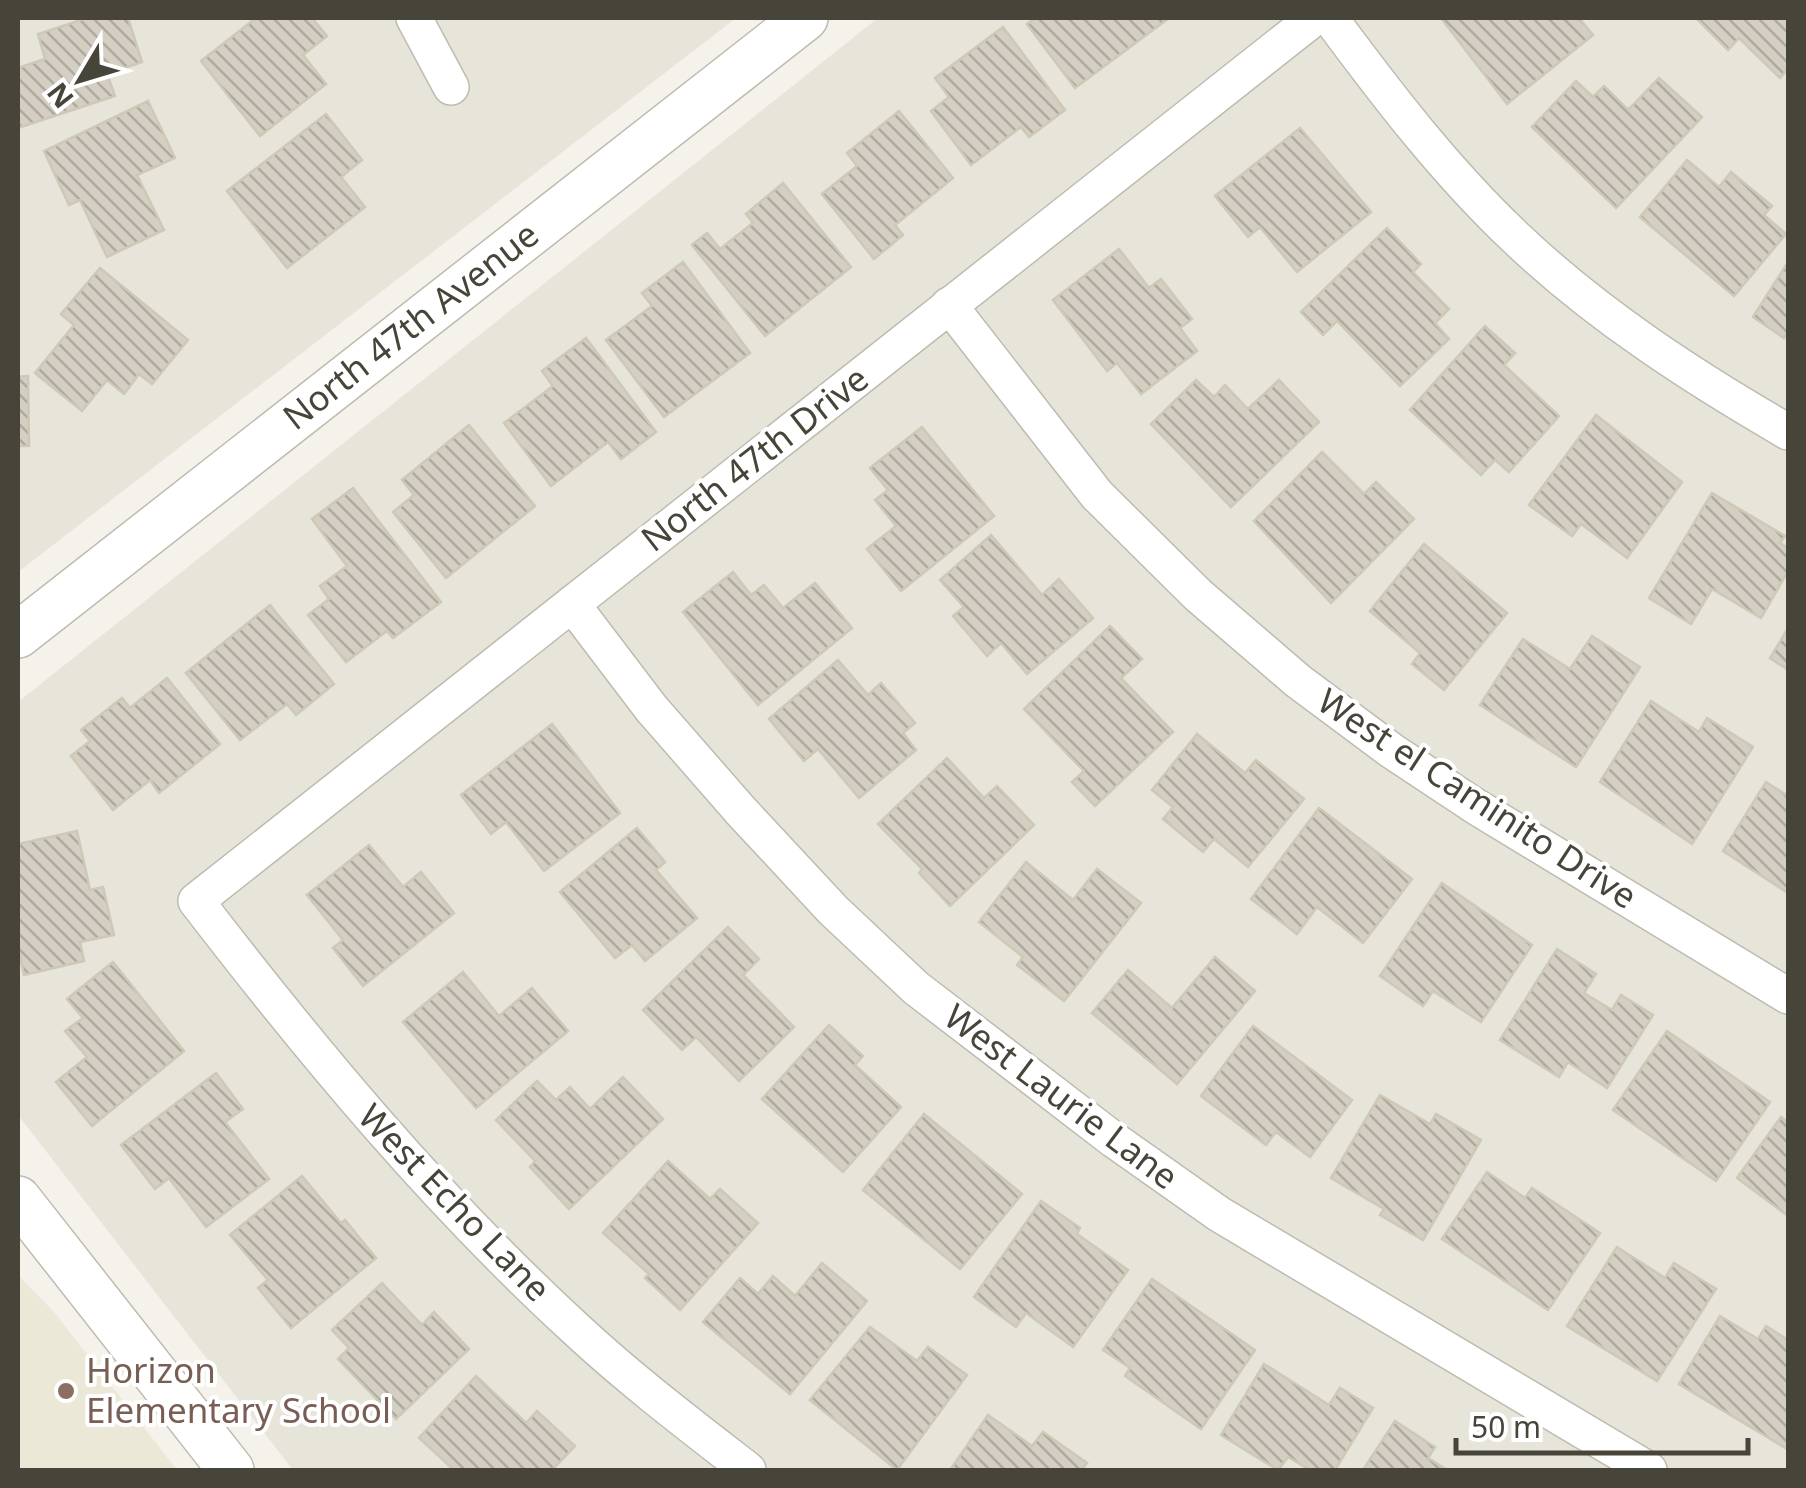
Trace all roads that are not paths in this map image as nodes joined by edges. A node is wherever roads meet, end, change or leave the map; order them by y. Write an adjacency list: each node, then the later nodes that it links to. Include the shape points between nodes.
1 (414, 18): 5 (street)
2 (806, 18): 9 (street, North 47th Avenue)
3 (1314, 18): 6 (street, North 47th Drive)
4 (1330, 18): 7 (street, via 1442,162 1517,239 1667,357)
5 (451, 86)
6 (950, 306): 8 (street, North 47th Drive); 11 (street, West el Caminito Drive, via 1097,494 1198,595 1298,681 1475,806)
7 (1788, 432)
8 (572, 604): 10 (street, North 47th Drive); 15 (street, West Laurie Lane, via 740,810 916,988 1219,1214)
9 (18, 635)
10 (196, 901): 14 (street, West Echo Lane, via 295,1030 482,1237 578,1332)
11 (1788, 996)
12 (18, 1199): 13 (street)
13 (231, 1470)
14 (748, 1470)
15 (1649, 1470)

